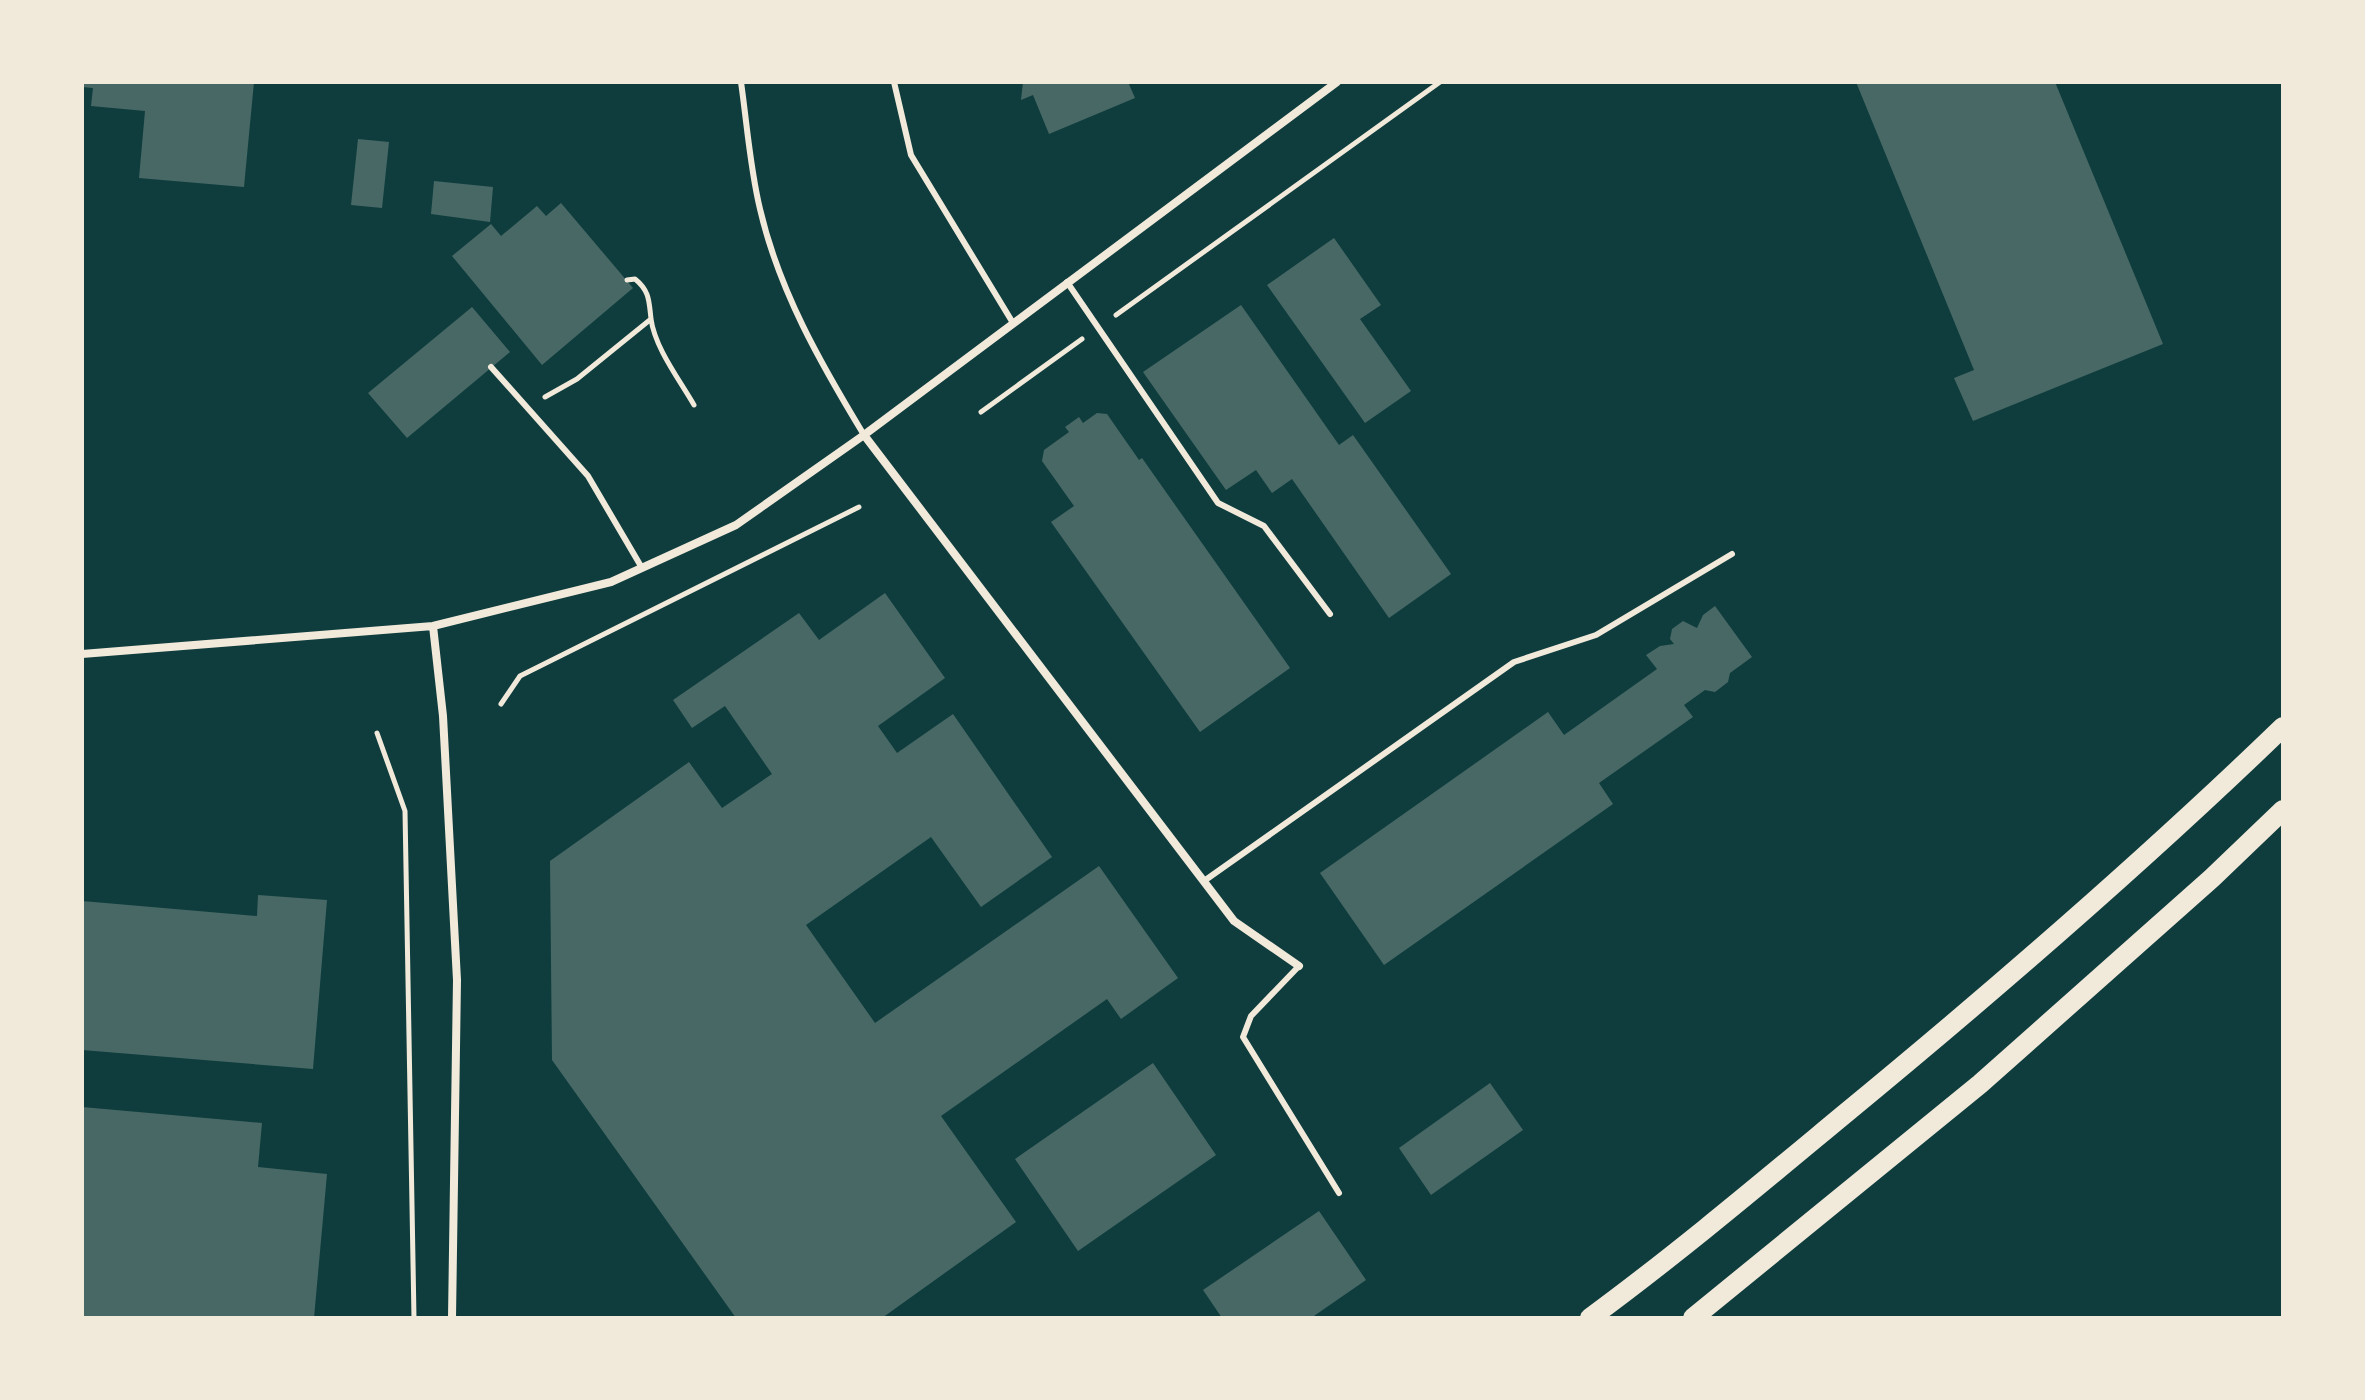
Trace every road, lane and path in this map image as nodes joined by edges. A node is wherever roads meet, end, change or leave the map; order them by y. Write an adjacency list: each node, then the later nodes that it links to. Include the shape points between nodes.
1 (741, 82): 14 (lane, via 759,208 784,287)
2 (894, 82): 8 (lane, via 911,155)
3 (1337, 82): 6 (street)
4 (1440, 82): 9 (path)
5 (627, 280): 7 (path, via 635,279 645,289)
6 (1067, 282): 8 (street); 9 (lane)
7 (651, 319): 11 (path); 12 (path, via 577,379)
8 (1013, 323): 14 (street)
9 (1101, 326): 13 (path); 18 (lane, via 1218,503 1264,526)
10 (491, 367): 12 (lane)
11 (694, 405)
12 (526, 407): 17 (lane, via 588,476)
13 (981, 412)
14 (864, 435): 17 (street, via 736,525); 25 (street)
15 (859, 507): 21 (path, via 520,676)
16 (1732, 554): 25 (lane, via 1596,635 1514,662)
17 (642, 568): 19 (street, via 611,582)
18 (1330, 614)
19 (433, 626): 20 (street); 29 (street, via 457,980)
20 (82, 654)
21 (501, 704)
22 (2283, 727): 30 (main road, via 2180,826 1931,1043)
23 (377, 733): 28 (path, via 405,811)
24 (2283, 810): 31 (main road, via 1980,1084)
25 (1204, 881): 26 (street, via 1234,921)
26 (1299, 966): 27 (lane, via 1251,1016 1243,1037)
27 (1339, 1193)
28 (414, 1318)
29 (452, 1318)
30 (1590, 1318)
31 (1693, 1318)

